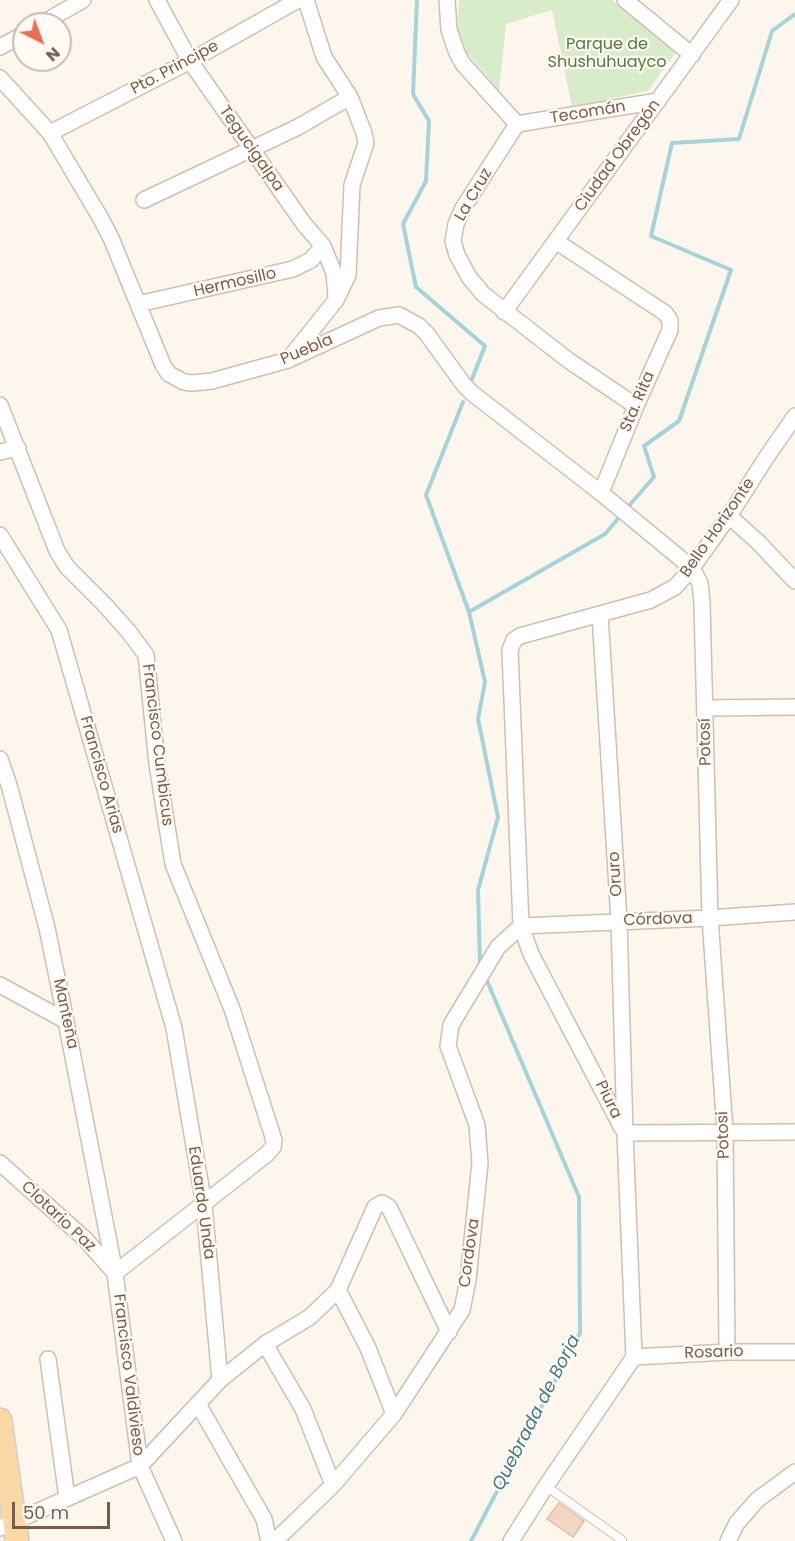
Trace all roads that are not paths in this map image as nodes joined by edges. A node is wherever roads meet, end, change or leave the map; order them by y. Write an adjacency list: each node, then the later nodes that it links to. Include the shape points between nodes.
1 (83, 0): 8 (street)
2 (157, 0): 10 (street, Tegucigalpa)
3 (298, 0): 10 (street, Pto. Principe)
4 (306, 0): 12 (street, via 324,57)
5 (447, 0): 14 (street, via 449,30 457,53)
6 (625, 0): 9 (street)
7 (731, 0): 9 (street, Ciudad Obregón)
8 (62, 12)
9 (692, 54): 13 (street, Ciudad Obregón)
10 (190, 61): 15 (street, Pto. Principe); 16 (street, Tegucigalpa)
11 (0, 78): 15 (street, Puebla)
12 (350, 98): 16 (street); 20 (street, via 366,143 352,185 350,265)
13 (658, 101): 14 (street, Tecomán); 18 (street, Ciudad Obregón)
14 (517, 124): 22 (street, La Cruz, via 463,208 453,241 469,277)
15 (50, 133): 21 (street, Puebla, via 105,228)
16 (251, 149): 17 (street); 19 (street, Tegucigalpa)
17 (144, 200)
18 (557, 242): 22 (street, Ciudad Obregón); 25 (street, Sta. Rita, via 670,320 670,330)
19 (323, 246): 20 (street, Tegucigalpa, via 334,273); 21 (street, Hermosillo, via 312,260 293,269)
20 (336, 300): 23 (street)
21 (138, 304): 23 (street, Puebla, via 163,364 169,374 184,382 212,381)
22 (504, 312): 25 (street, La Cruz)
23 (288, 360): 29 (street, Puebla, via 379,318 399,315 409,319 427,334 472,393)
24 (0, 405): 27 (street, Francisco Cumbicus)
25 (636, 406): 29 (street, Sta. Rita)
26 (795, 416): 30 (street, Bello Horizonte)
27 (18, 448): 28 (street); 50 (street, Francisco Cumbicus, via 57,551 146,656 173,864 232,1009 273,1140 267,1154)
28 (0, 452)
29 (602, 493): 32 (street, Puebla)
30 (729, 516): 32 (street, Bello Horizonte); 33 (street)
31 (0, 535): 45 (street, Francisco Arias, via 59,630)
32 (692, 568): 34 (street, Bello Horizonte, via 675,587 651,600); 37 (street, Potosí, via 700,583 702,603)
33 (795, 581)
34 (600, 614): 35 (street, Bello Horizonte); 41 (street, Oruro)
35 (514, 640): 42 (street, Piura, via 510,650)
36 (795, 707): 37 (street)
37 (705, 708): 40 (street, Potosí)
38 (0, 759): 44 (street, Manteña, via 46,928)
39 (795, 912): 40 (street, Córdova)
40 (710, 918): 41 (street, Córdova); 46 (street, Potosi)
41 (619, 921): 42 (street, Córdova); 48 (street, Oruro)
42 (521, 926): 48 (street, Piura, via 531,954); 53 (street, Cordova, via 498,947 451,1025 448,1046 477,1125 480,1163 468,1280 462,1310)
43 (0, 985): 44 (street)
44 (66, 1021): 51 (street, Manteña)
45 (174, 1028): 50 (street, Eduardo Unda)
46 (725, 1131): 47 (street); 48 (street); 55 (street, Potosi)
47 (795, 1132)
48 (625, 1134): 57 (street, Piura)
49 (0, 1163): 51 (street, Clotario Paz, via 85,1239)
50 (204, 1204): 51 (street); 59 (street, Eduardo Unda)
51 (115, 1273): 63 (street, Francisco Valdivieso)
52 (338, 1290): 53 (street, via 375,1207 382,1203 389,1207); 54 (street, via 310,1317); 61 (street, via 368,1348)
53 (449, 1332): 61 (street, Cordova)
54 (265, 1344): 59 (street); 65 (street, via 303,1409)
55 (727, 1352): 56 (street, Rosario); 57 (street, Rosario)
56 (795, 1352)
57 (634, 1357): 66 (street)
58 (48, 1359): 67 (street)
59 (220, 1380): 60 (street)
60 (198, 1404): 63 (street); 71 (street, via 264,1519)
61 (394, 1414): 65 (street, Cordova)
62 (0, 1420): 68 (main road)
63 (140, 1466): 67 (street); 70 (street, Francisco Valdivieso)
64 (795, 1472): 74 (street, via 757,1500 736,1523)
65 (333, 1485): 72 (street, Cordova)
66 (546, 1486): 69 (lane); 73 (street)
67 (67, 1498): 68 (street)
68 (10, 1530)
69 (622, 1540)
70 (174, 1541)
71 (269, 1541)
72 (275, 1541)
73 (511, 1541)
74 (728, 1541)

